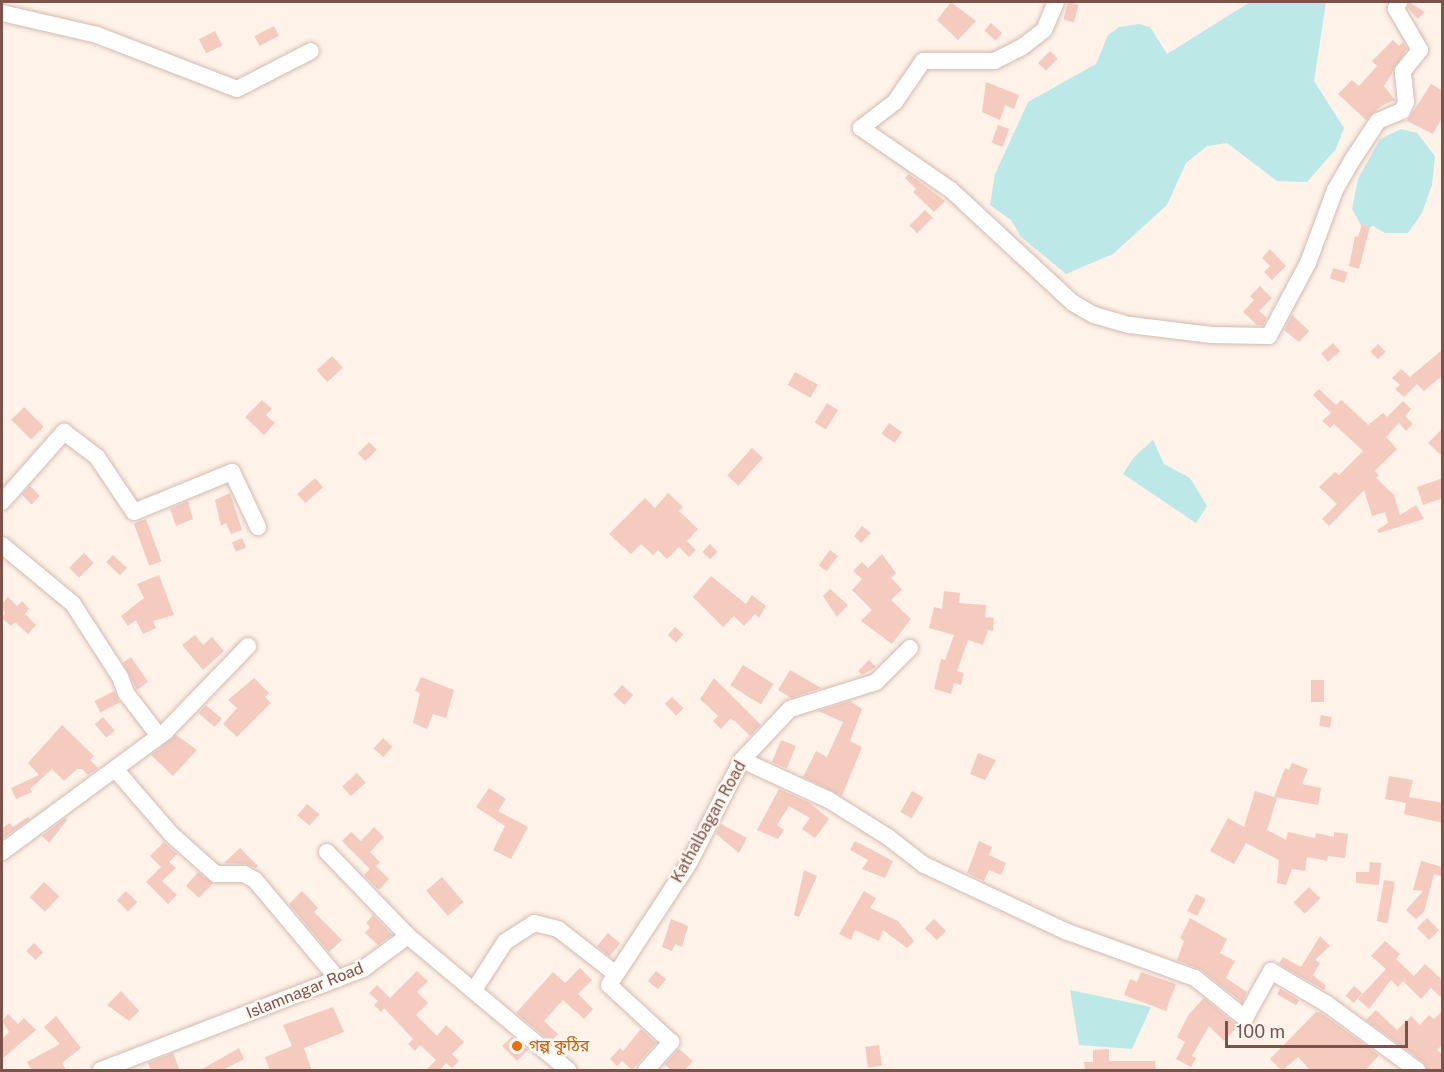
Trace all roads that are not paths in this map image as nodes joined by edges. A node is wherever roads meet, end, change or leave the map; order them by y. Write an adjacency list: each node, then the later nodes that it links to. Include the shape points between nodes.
1 (1056, 2): 2 (street, via 1044,30 994,61 923,61 894,102 861,128 951,190 1073,303 1094,315 1130,325 1211,335 1269,336 1308,263 1335,190 1378,121 1402,111 1406,102 1403,71 1420,50 1396,9)
2 (1399, 2)
3 (2, 13): 4 (street, via 97,35 237,89)
4 (311, 51)
5 (2, 502): 6 (street, via 64,432 97,457 134,512 232,472)
6 (258, 527)
7 (2, 545): 10 (street, via 73,604 120,677 126,693)
8 (248, 646): 10 (street, via 215,684)
9 (910, 648): 11 (street, Kathalbagan Road, via 876,682 790,709)
10 (159, 736): 12 (street)
11 (742, 760): 16 (street, Kathalbagan Road, via 689,863); 22 (street, via 829,800 924,865 1065,931 1195,978 1245,1018 1271,972 1327,1004)
12 (115, 769): 13 (street); 17 (street, via 172,835 216,874 244,874 255,880)
13 (2, 852)
14 (327, 852): 15 (street)
15 (408, 936): 17 (street, Islamnagar Road, via 363,969); 18 (street)
16 (616, 974): 18 (street, via 558,930 534,923 505,942); 21 (street, via 609,985 671,1042)
17 (338, 979): 19 (street, Islamnagar Road)
18 (474, 990): 20 (street)
19 (101, 1071)
20 (568, 1071)
21 (646, 1071)
22 (1417, 1071)

